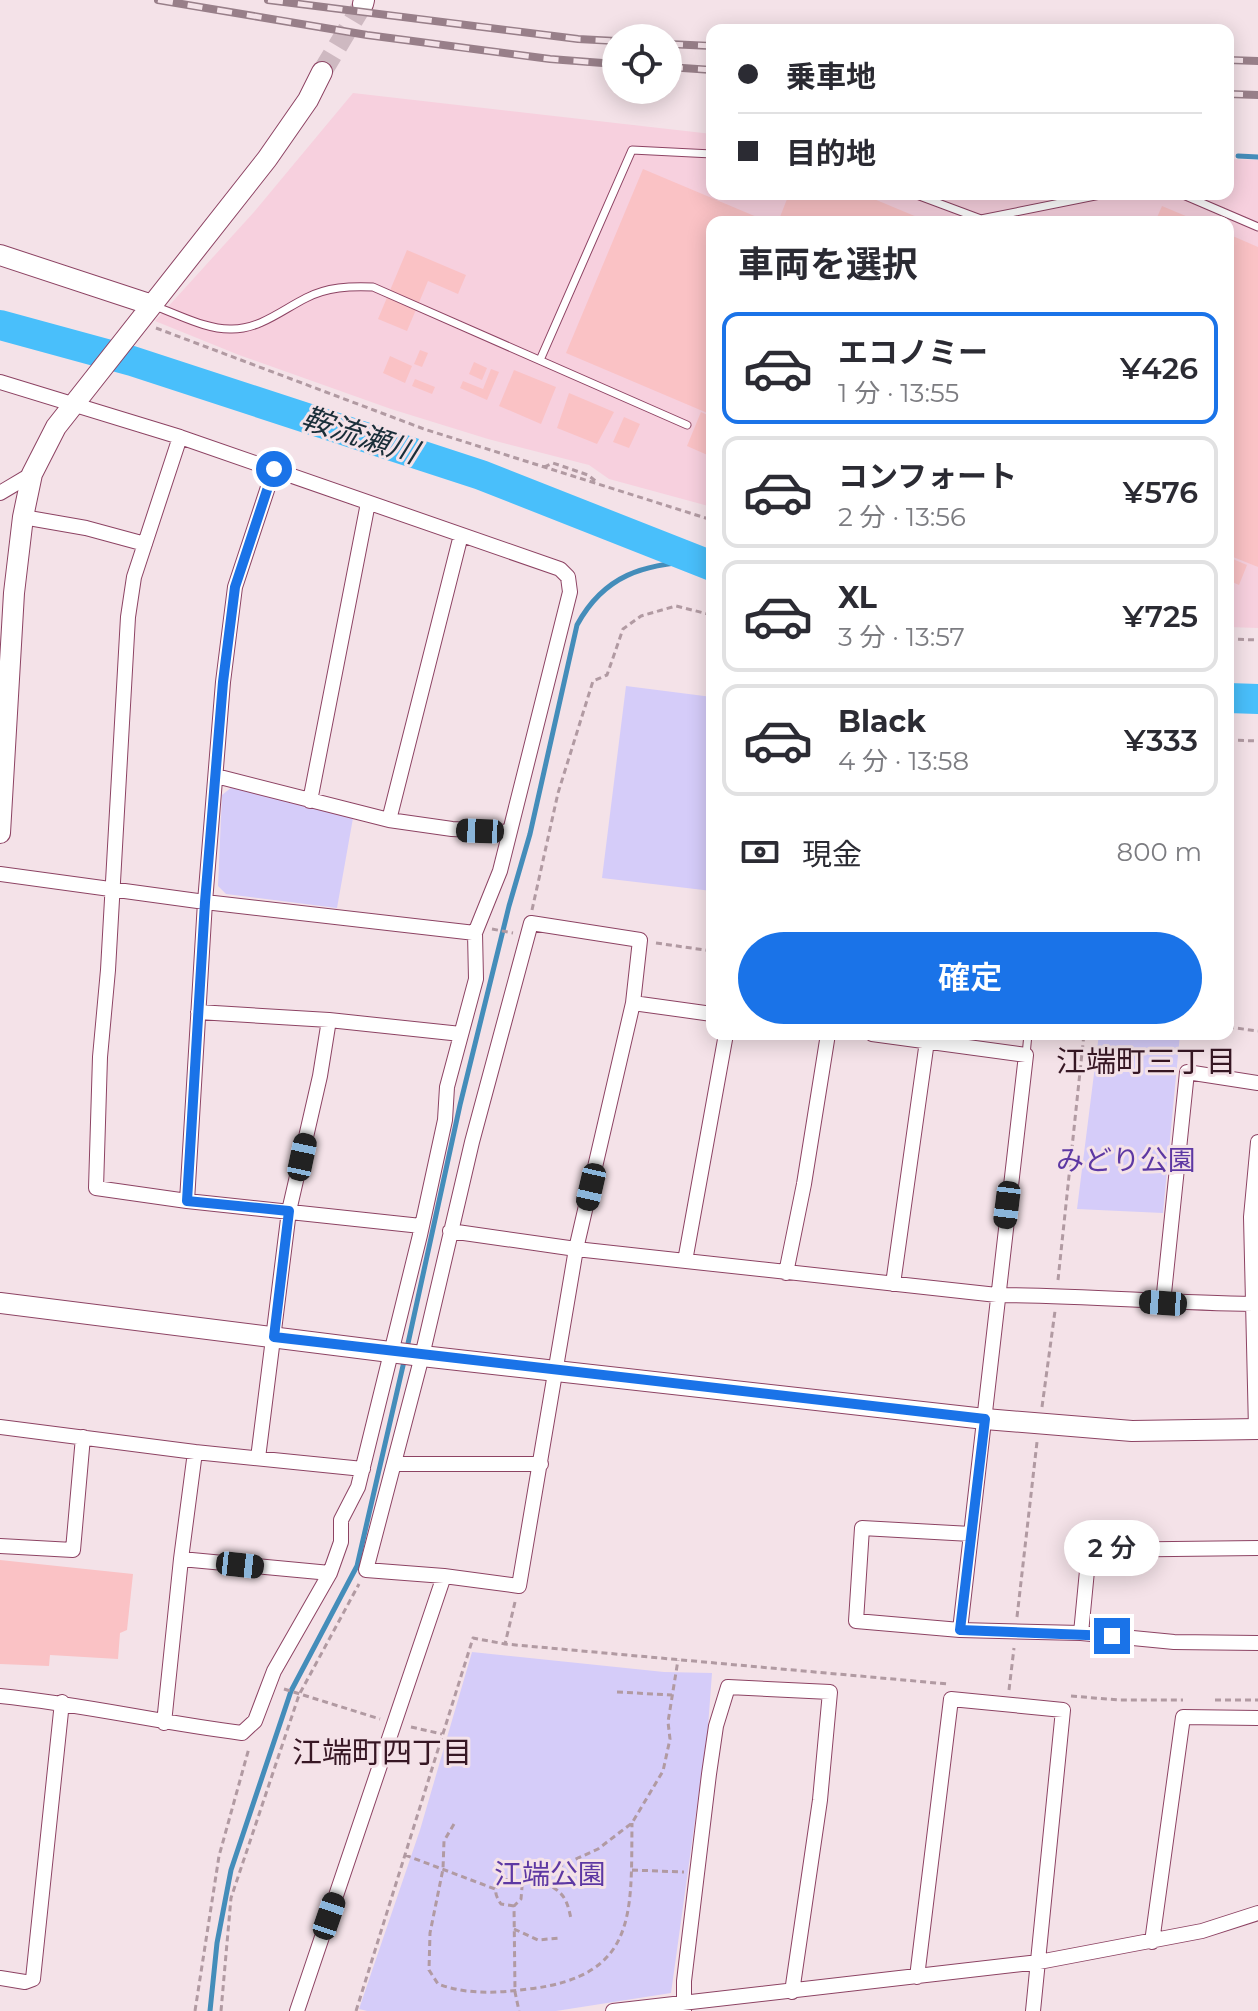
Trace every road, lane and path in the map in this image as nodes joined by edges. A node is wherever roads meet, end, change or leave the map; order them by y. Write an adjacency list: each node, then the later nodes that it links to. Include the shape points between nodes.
1 (322, 72): 12 (street, via 267,159)
2 (706, 154): 14 (lane, via 632,150)
3 (930, 200): 6 (lane)
4 (1075, 200): 7 (lane)
5 (1195, 200): 8 (lane)
6 (973, 216)
7 (996, 216)
8 (1232, 216)
9 (1234, 217): 10 (lane)
10 (1258, 227)
11 (0, 255): 12 (street)
12 (152, 305): 13 (street); 14 (lane, via 230,330 253,327 327,290 373,287)
13 (138, 321): 16 (street); 24 (path, via 424,429)
14 (540, 360): 17 (lane)
15 (0, 382): 16 (street)
16 (77, 399): 18 (street); 20 (street)
17 (687, 425)
18 (180, 437): 19 (street); 26 (street)
19 (274, 469): 22 (street); 32 (street, via 235,587)
20 (32, 474): 21 (street); 23 (street)
21 (0, 493)
22 (368, 503): 25 (street); 33 (street)
23 (23, 517): 26 (street); 36 (street)
24 (706, 518)
25 (461, 535): 34 (street); 35 (street, via 560,569 568,577 570,592)
26 (145, 544): 38 (street, via 128,617)
27 (706, 614): 40 (path, via 676,606 641,616 623,629 607,675 593,681 563,779)
28 (1234, 639): 29 (path)
29 (1258, 640)
30 (1234, 740): 31 (path)
31 (1258, 741)
32 (216, 776): 33 (street); 39 (street)
33 (310, 801): 34 (street)
34 (389, 820): 35 (street)
35 (508, 832): 41 (street)
36 (0, 833)
37 (0, 874): 38 (street)
38 (113, 889): 39 (street); 61 (street, via 96,1188)
39 (205, 902): 41 (street); 46 (street)
40 (531, 923): 43 (street); 64 (street)
41 (482, 930): 42 (path); 51 (street)
42 (514, 933)
43 (640, 940): 44 (path); 45 (street)
44 (706, 950)
45 (633, 1003): 47 (street); 65 (street)
46 (198, 1012): 48 (street); 61 (street)
47 (706, 1013)
48 (329, 1020): 51 (street); 62 (street)
49 (1234, 1028): 50 (path)
50 (1258, 1031)
51 (461, 1034): 63 (street)
52 (725, 1040): 66 (street)
53 (827, 1040): 67 (street)
54 (919, 1040): 57 (street)
55 (1027, 1040): 58 (lane)
56 (1083, 1040): 70 (path)
57 (927, 1041): 58 (street); 68 (street)
58 (1026, 1055): 69 (street)
59 (1258, 1083): 72 (street, via 1187,1072)
60 (1258, 1142): 73 (street, via 1251,1217)
61 (187, 1201): 62 (street)
62 (289, 1211): 63 (street); 74 (street)
63 (421, 1226): 75 (street)
64 (450, 1231): 65 (street); 76 (street)
65 (576, 1249): 66 (street); 77 (street)
66 (685, 1261): 67 (street)
67 (786, 1273): 68 (street)
68 (893, 1284): 69 (street)
69 (997, 1295): 70 (street); 79 (street)
70 (1057, 1295): 72 (street); 78 (path)
71 (0, 1303): 74 (street)
72 (1163, 1303): 73 (street)
73 (1253, 1304): 81 (street)
74 (274, 1337): 75 (street); 85 (street)
75 (392, 1352): 76 (street); 88 (street)
76 (419, 1355): 77 (street); 86 (street)
77 (557, 1370): 79 (street); 87 (street)
78 (1041, 1410)
79 (985, 1419): 81 (street, via 1132,1431); 89 (street)
80 (0, 1427): 82 (street)
81 (1257, 1429)
82 (83, 1437): 84 (street); 90 (street, via 73,1550)
83 (1037, 1441): 97 (path)
84 (195, 1452): 85 (street); 92 (street)
85 (258, 1458): 88 (street)
86 (395, 1464): 87 (street); 93 (street)
87 (541, 1464): 96 (street)
88 (363, 1469): 94 (street, via 341,1520 341,1542)
89 (971, 1534): 98 (street); 98 (street, via 862,1528 856,1621)
90 (0, 1546)
91 (1258, 1548): 99 (street, via 1089,1550)
92 (181, 1559): 94 (street); 119 (street)
93 (366, 1570): 95 (street); 108 (path)
94 (330, 1573): 118 (street, via 274,1671)
95 (444, 1576): 96 (street); 143 (street)
96 (519, 1586): 101 (path)
97 (1017, 1617)
98 (960, 1630): 99 (street)
99 (1081, 1633): 100 (street)
100 (1258, 1643)
101 (505, 1644): 103 (path); 122 (path, via 473,1638)
102 (1014, 1648): 106 (path)
103 (678, 1659): 104 (path); 109 (path)
104 (948, 1684)
105 (277, 1685): 108 (path)
106 (1009, 1690)
107 (617, 1692): 109 (path)
108 (299, 1695): 116 (path); 142 (path, via 231,1898)
109 (672, 1695): 120 (path, via 663,1771)
110 (0, 1696): 115 (street)
111 (1072, 1696): 112 (path)
112 (1196, 1700)
113 (1212, 1700): 114 (path)
114 (1258, 1700)
115 (62, 1702): 119 (street); 137 (street, via 33,1979)
116 (350, 1711)
117 (1258, 1718): 134 (street, via 1183,1717)
118 (255, 1721): 119 (street, via 242,1733); 141 (path, via 219,1856)
119 (164, 1723)
120 (632, 1823): 124 (path); 126 (path, via 598,1849)
121 (454, 1824): 123 (path, via 444,1841)
122 (405, 1855): 123 (path); 144 (path)
123 (443, 1869): 128 (path); 138 (path, via 430,1933 429,1970 438,1984 456,1991)
124 (632, 1870): 125 (path); 138 (path, via 629,1917 611,1955 578,1977)
125 (697, 1872): 139 (street, via 716,1726 728,1687 830,1692); 140 (street)
126 (535, 1878): 127 (path); 131 (path, via 561,1891)
127 (521, 1884): 128 (path, via 504,1880); 129 (path, via 521,1899)
128 (496, 1889): 129 (path, via 501,1904)
129 (514, 1906): 132 (path)
130 (1258, 1913): 134 (street)
131 (571, 1919)
132 (514, 1929): 133 (path, via 538,1940); 138 (path)
133 (559, 1938)
134 (1152, 1942): 135 (street)
135 (1039, 1962): 136 (street); 136 (street, via 1063,1710 951,1699); 147 (street)
136 (917, 1977): 139 (street)
137 (0, 1978)
138 (515, 1990): 145 (path)
139 (792, 1992): 140 (street)
140 (684, 2008): 146 (street)
141 (195, 2011)
142 (221, 2011)
143 (297, 2011)
144 (356, 2011)
145 (519, 2011)
146 (613, 2011)
147 (1033, 2011)

